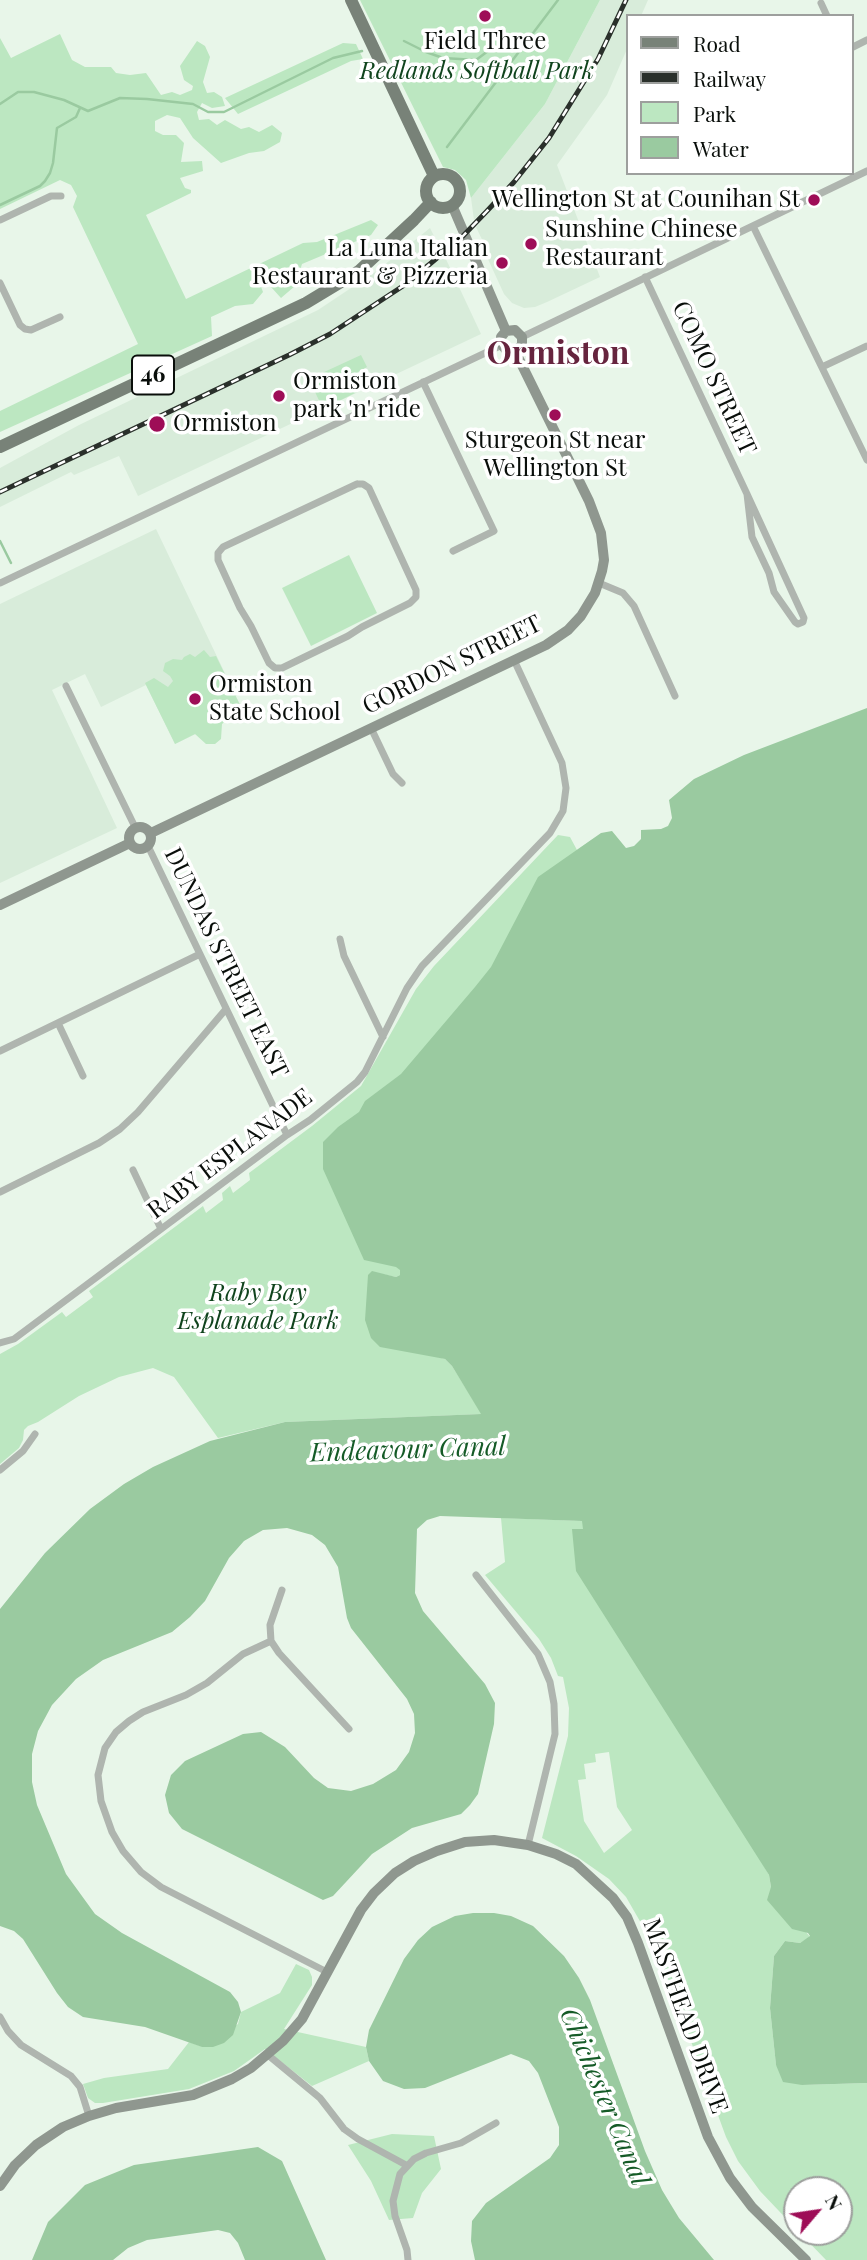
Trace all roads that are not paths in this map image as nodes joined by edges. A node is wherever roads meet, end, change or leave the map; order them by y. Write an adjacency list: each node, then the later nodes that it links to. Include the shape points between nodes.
1 (351, 0): 5 (main road)
2 (821, 3): 3 (street)
3 (826, 14)
4 (867, 171): 10 (street)
5 (435, 176): 7 (main road, via 426,188); 8 (main road, via 447,174 457,182 459,195)
6 (61, 196): 9 (street, via 51,196)
7 (430, 202): 8 (main road, via 441,208); 21 (main road, 46, via 359,271 306,303)
8 (452, 205): 14 (street)
9 (0, 220)
10 (753, 226): 11 (street); 19 (street)
11 (645, 277): 15 (street); 24 (street, COMO STREET)
12 (0, 283): 13 (street, via 25,329)
13 (60, 317)
14 (506, 331): 15 (street, via 515,330); 16 (street)
15 (522, 337): 18 (street, via 522,345)
16 (502, 345): 18 (street); 20 (street)
17 (867, 346): 19 (street)
18 (515, 351): 27 (street, via 596,515 604,560)
19 (822, 367): 22 (street)
20 (423, 382): 25 (street, via 494,531); 26 (street)
21 (0, 447)
22 (866, 456)
23 (363, 484): 23 (street, via 394,539 416,597 348,636 275,668 240,608 218,553 300,510)
24 (747, 494): 24 (street, COMO STREET, via 804,618 799,624 774,592 752,537)
25 (453, 551)
26 (0, 583)
27 (599, 583): 28 (street, GORDON STREET, via 568,630); 30 (street, via 623,593 634,606)
28 (514, 660): 31 (street, GORDON STREET); 42 (street, RABY ESPLANADE, via 562,763 563,811 551,833 437,950 407,988)
29 (66, 686): 33 (street, DUNDAS STREET EAST)
30 (675, 696)
31 (371, 728): 32 (street, via 393,774); 34 (street, GORDON STREET)
32 (402, 782)
33 (135, 827): 34 (street, via 146,827); 35 (street)
34 (151, 833): 36 (street)
35 (130, 843): 36 (street, via 138,849); 37 (street)
36 (148, 846): 39 (street, DUNDAS STREET EAST)
37 (0, 905)
38 (340, 939): 42 (street)
39 (200, 954): 40 (street, DUNDAS STREET EAST); 41 (street)
40 (226, 1009): 45 (street, DUNDAS STREET EAST); 47 (street, via 120,1129)
41 (58, 1023): 43 (street); 44 (street)
42 (383, 1037): 45 (street, RABY ESPLANADE, via 357,1082)
43 (0, 1051)
44 (83, 1076)
45 (287, 1135): 48 (street, RABY ESPLANADE)
46 (133, 1170): 48 (street)
47 (0, 1192)
48 (161, 1229): 49 (street, RABY ESPLANADE, via 14,1339)
49 (0, 1343)
50 (35, 1434): 51 (street)
51 (0, 1470)
52 (476, 1575): 56 (street, via 538,1654 550,1682 555,1734)
53 (282, 1590): 54 (street, via 270,1625)
54 (271, 1641): 55 (street); 57 (street, via 243,1654 207,1683 143,1712 116,1732 105,1748 98,1775 101,1801 123,1851 141,1872 161,1887)
55 (349, 1729)
56 (528, 1845): 57 (street, MASTHEAD DRIVE, via 465,1842 437,1850 395,1873 361,1910); 65 (street, MASTHEAD DRIVE, via 576,1864 627,1917 708,2137 752,2207)
57 (327, 1972): 59 (street, MASTHEAD DRIVE, via 302,2019)
58 (0, 2017): 60 (street, via 21,2045 71,2076 80,2087)
59 (268, 2055): 60 (street, MASTHEAD DRIVE, via 232,2080 202,2092); 62 (street, via 320,2098 344,2129)
60 (89, 2116): 63 (street, MASTHEAD DRIVE, via 36,2145)
61 (496, 2123): 62 (street)
62 (406, 2165): 64 (street, via 393,2202)
63 (0, 2186)
64 (408, 2260)
65 (806, 2260)

